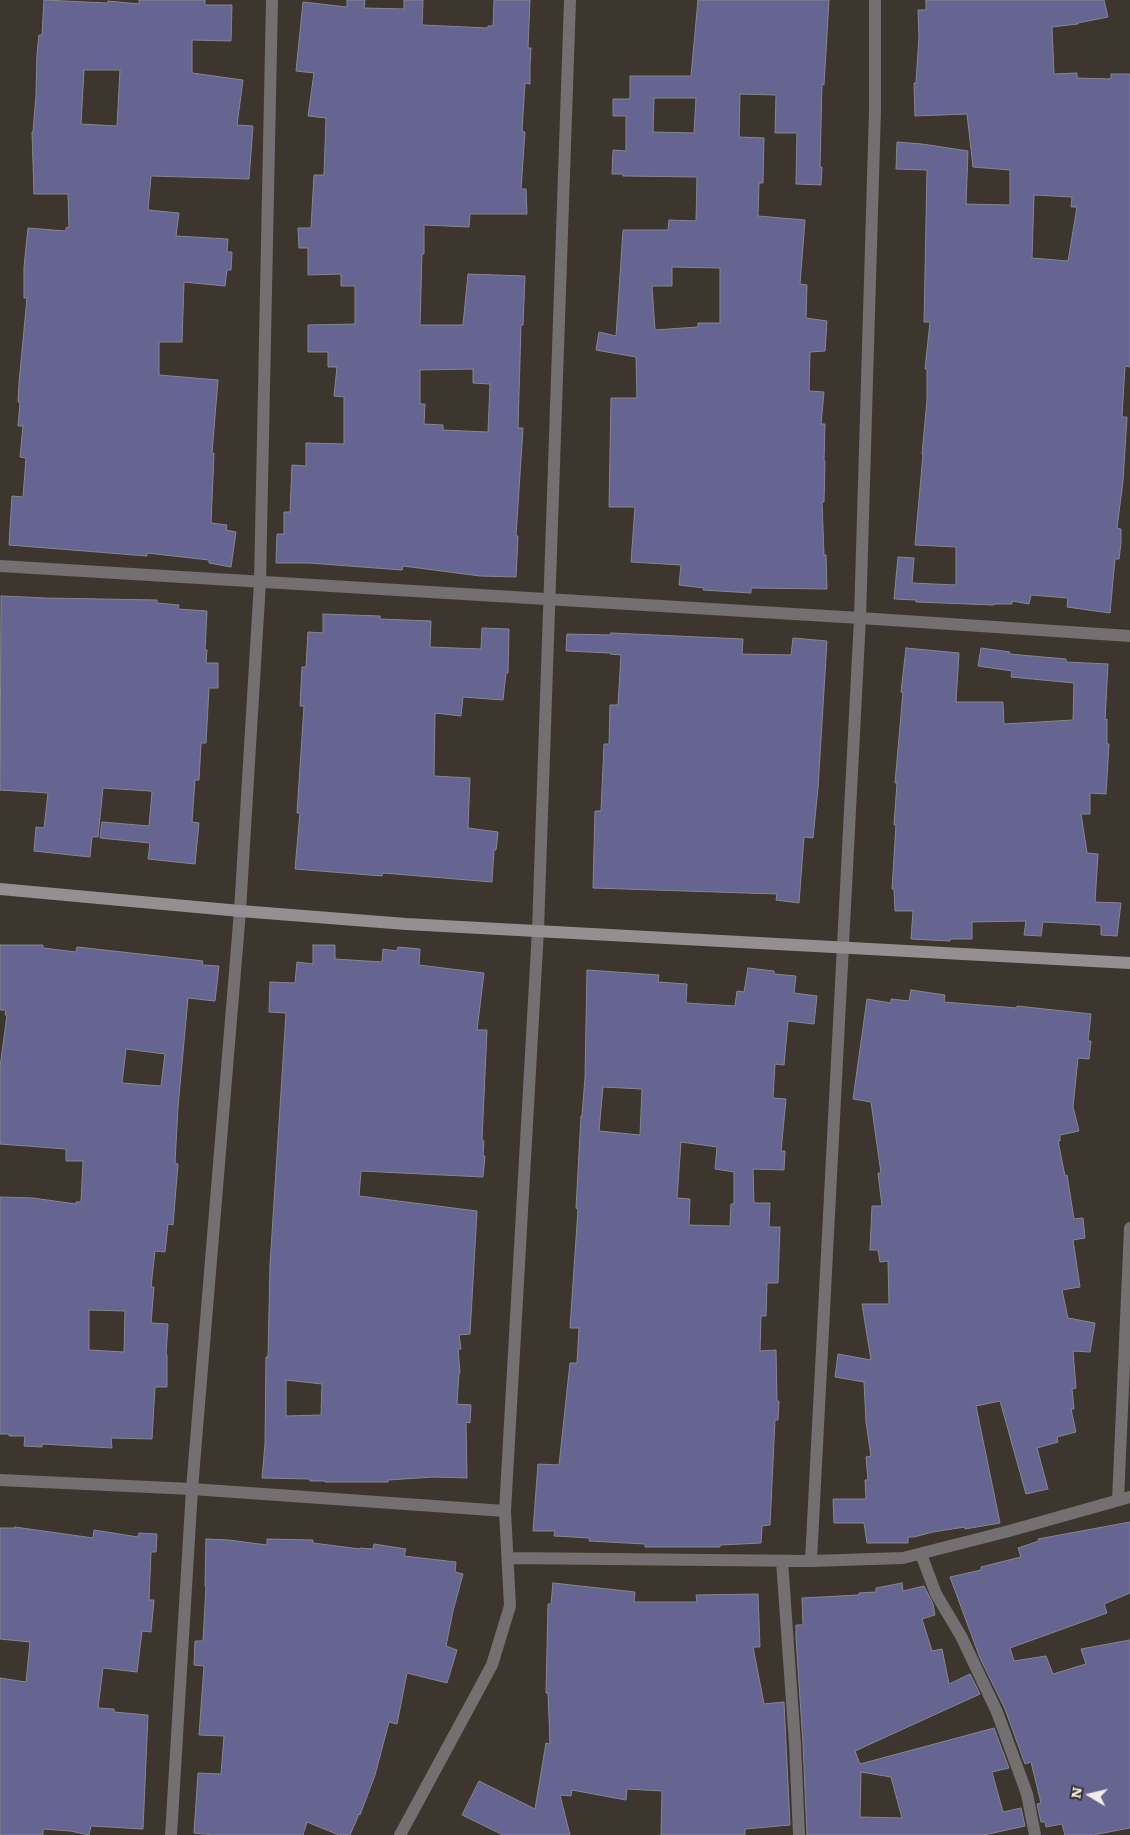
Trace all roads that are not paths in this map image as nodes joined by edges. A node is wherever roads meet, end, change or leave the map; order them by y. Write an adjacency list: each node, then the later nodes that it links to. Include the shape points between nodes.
1 (272, 0): 5 (street)
2 (570, 0): 6 (street)
3 (875, 0): 7 (street)
4 (0, 566): 5 (street)
5 (260, 582): 6 (street); 10 (street)
6 (550, 600): 7 (street); 11 (street)
7 (860, 618): 8 (street); 12 (street)
8 (1130, 636)
9 (0, 889): 10 (main road)
10 (240, 912): 11 (main road); 16 (street)
11 (538, 930): 12 (main road); 18 (street)
12 (843, 947): 13 (main road); 22 (street)
13 (1130, 963)
14 (1130, 1228): 17 (street)
15 (0, 1480): 16 (street)
16 (192, 1489): 18 (street); 23 (street)
17 (1124, 1498): 19 (street)
18 (505, 1511): 20 (street)
19 (922, 1554): 22 (street, via 903,1558); 26 (street, via 936,1594 961,1636 997,1712 1027,1794)
20 (508, 1558): 21 (street); 24 (street, via 510,1606 492,1665)
21 (782, 1561): 22 (street); 25 (street)
22 (811, 1561)
23 (171, 1835)
24 (400, 1835)
25 (799, 1835)
26 (1035, 1835)

